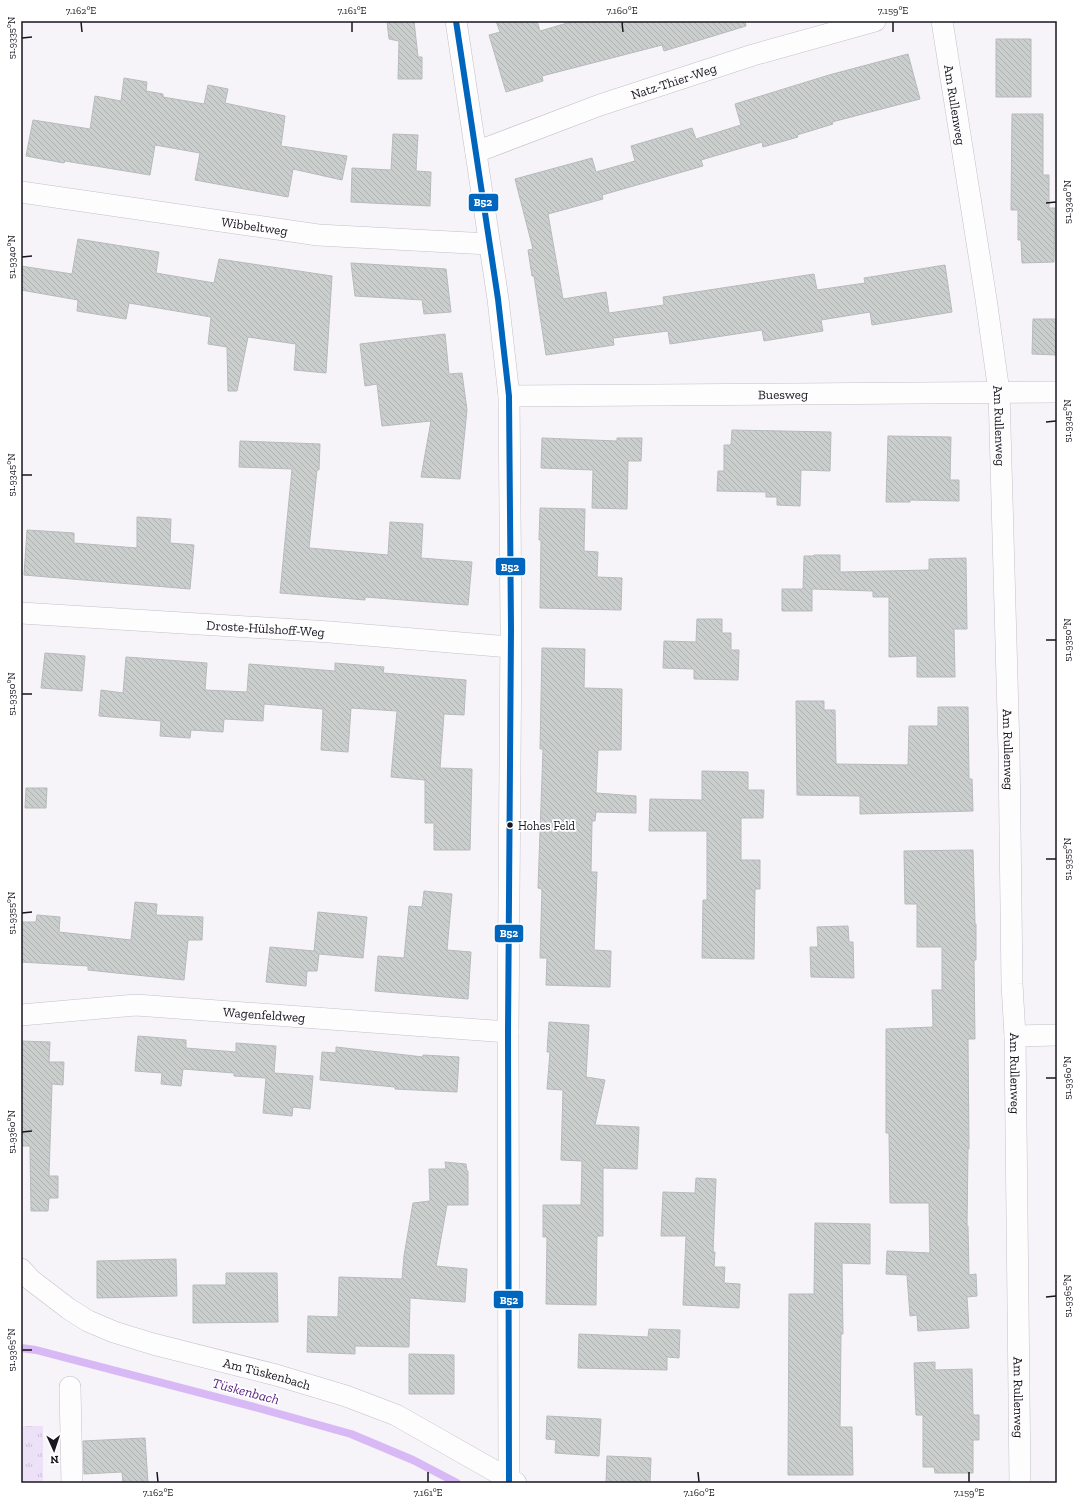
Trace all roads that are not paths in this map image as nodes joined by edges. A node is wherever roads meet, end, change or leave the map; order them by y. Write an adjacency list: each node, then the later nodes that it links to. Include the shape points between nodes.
1 (456, 21): 4 (street)
2 (875, 21): 4 (street, Natz-Thier-Weg, via 752,55 600,105)
3 (942, 21): 7 (street, Am Rullenweg)
4 (476, 152): 6 (street)
5 (21, 192): 6 (street, Wibbeltweg, via 318,234)
6 (489, 244): 9 (street)
7 (999, 392): 8 (street, Buesweg); 9 (street, Buesweg); 15 (street, Am Rullenweg)
8 (1057, 392)
9 (509, 396): 11 (street)
10 (21, 613): 11 (street, Droste-Hülshoff-Weg, via 330,632)
11 (510, 647): 13 (street)
12 (21, 1015): 13 (street, Wagenfeldweg, via 136,1005)
13 (508, 1032): 18 (street)
14 (1057, 1035): 15 (street)
15 (1015, 1036): 20 (street, Am Rullenweg)
16 (21, 1269): 18 (street, Am Tüskenbach, via 69,1310 88,1321 153,1344 276,1375 346,1396 396,1415)
17 (70, 1387): 19 (street)
18 (511, 1482)
19 (72, 1483)
20 (1020, 1483)

